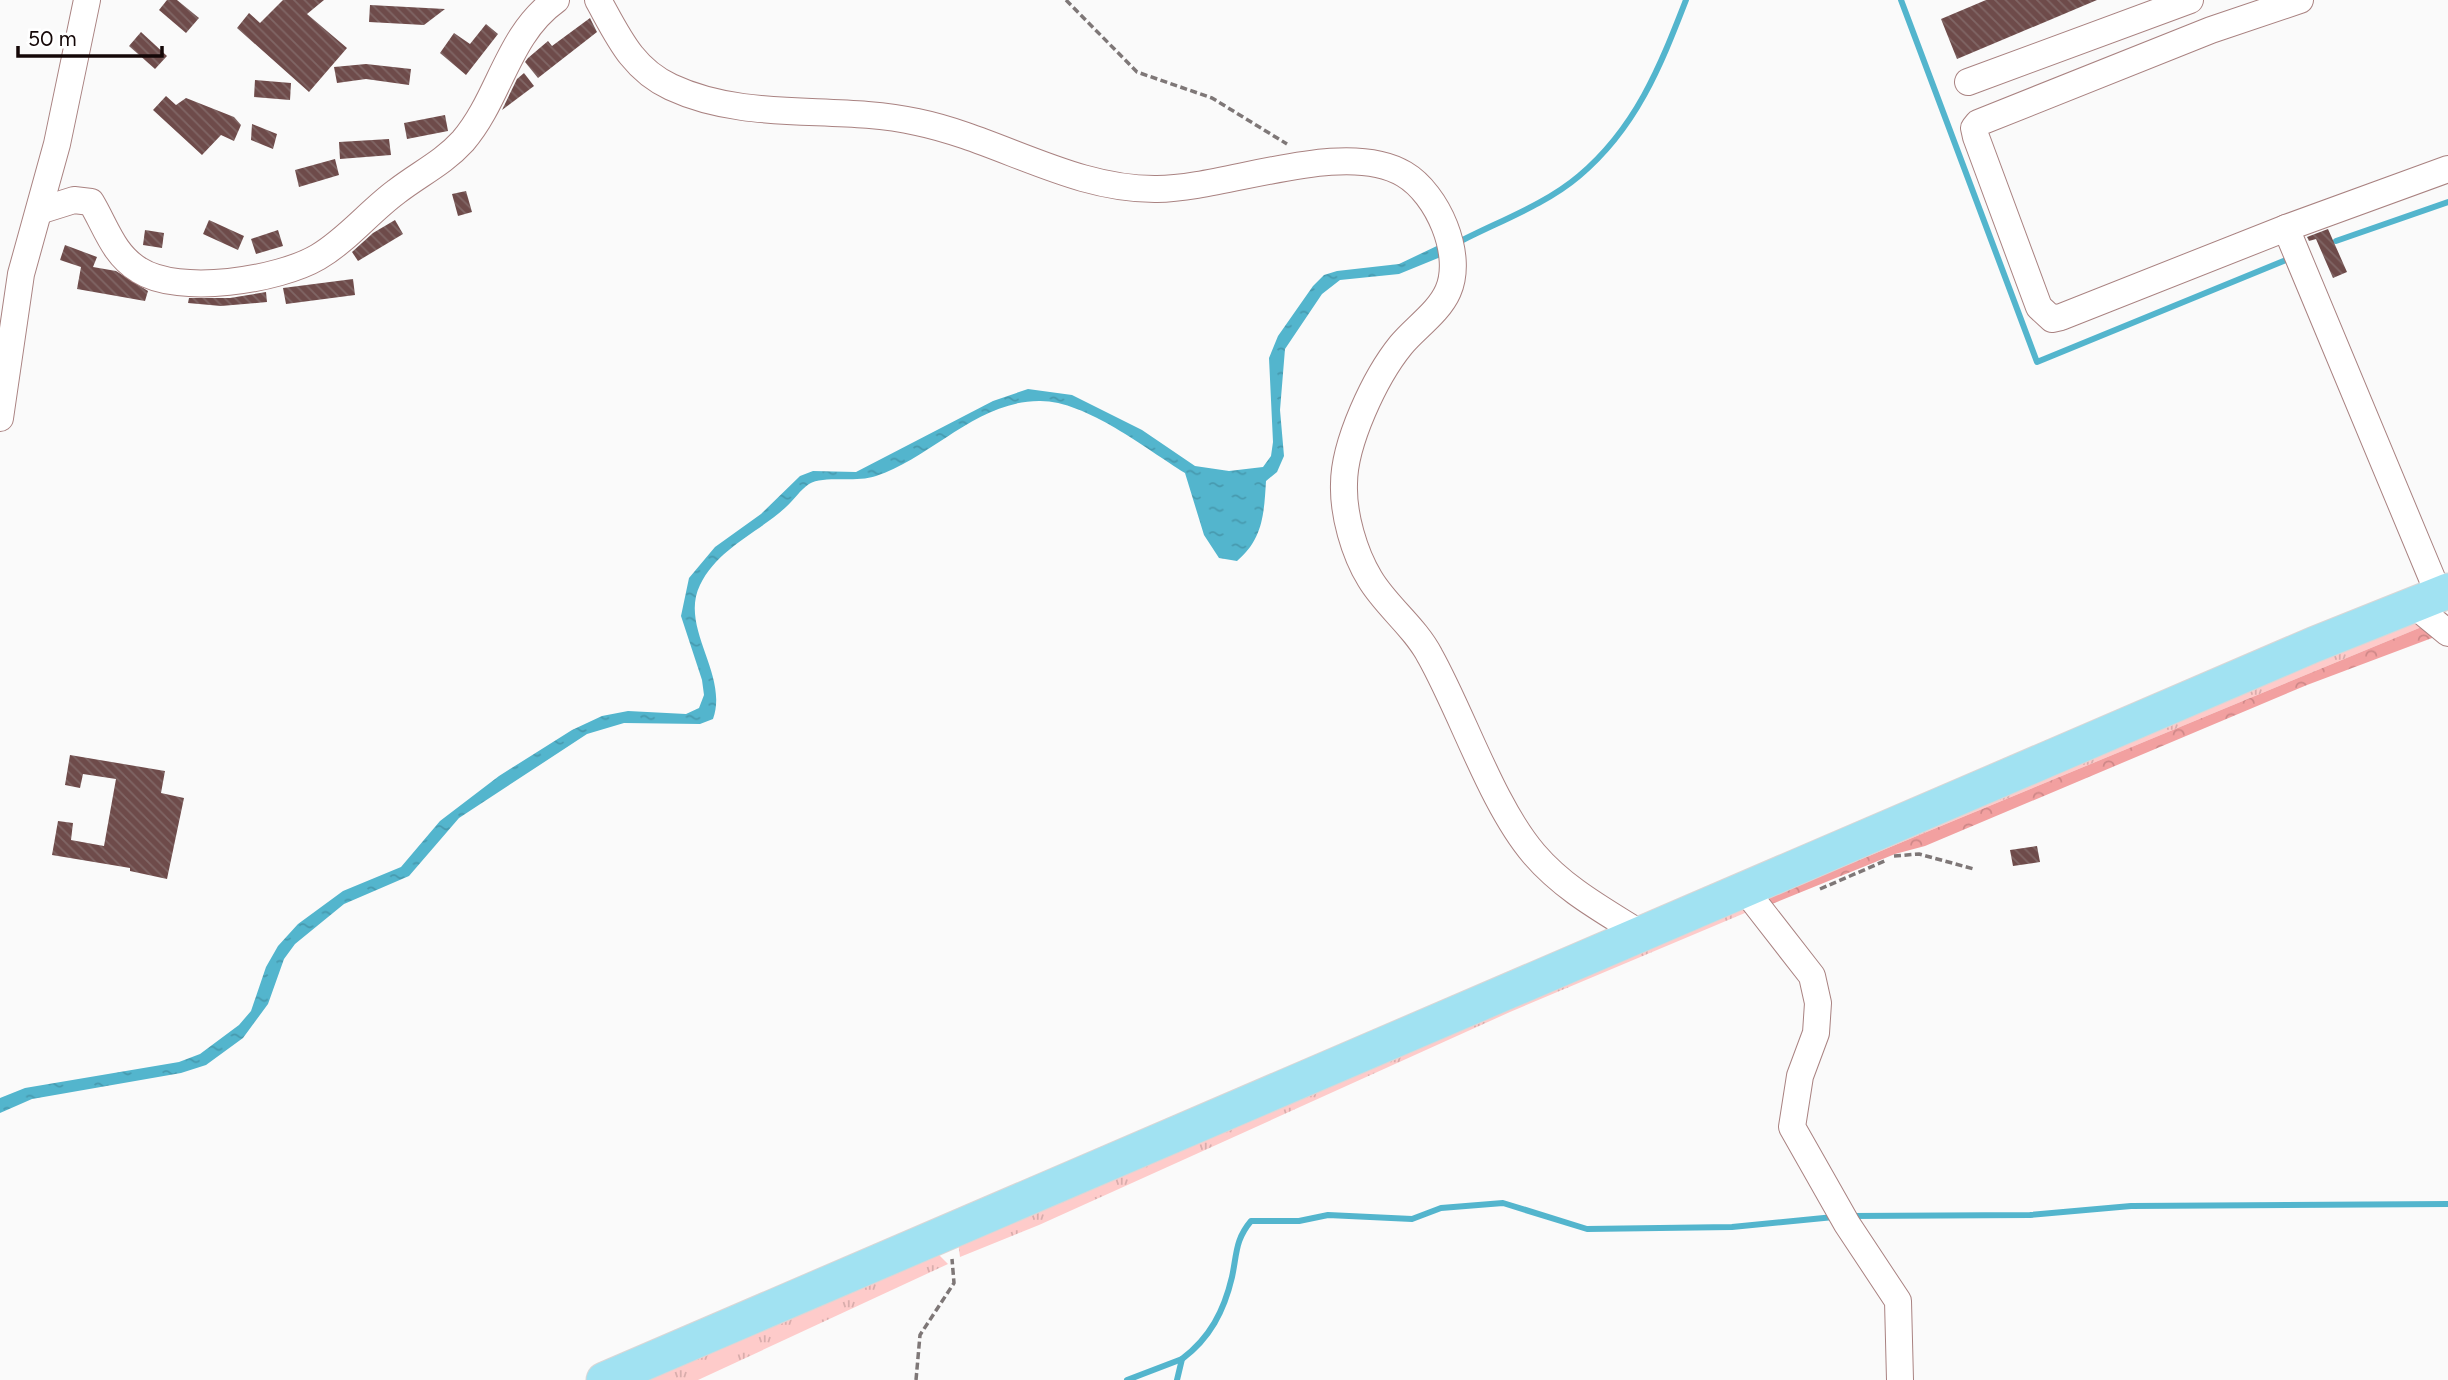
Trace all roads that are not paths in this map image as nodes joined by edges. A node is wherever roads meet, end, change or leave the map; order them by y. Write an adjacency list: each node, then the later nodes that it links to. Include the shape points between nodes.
1 (87, 0): 12 (street)
2 (556, 0): 12 (street, via 531,24 465,139 442,163 397,191 318,257 284,271 241,280 166,282 140,271 116,253 91,202 74,200)
3 (598, 0): 18 (street, via 631,60 665,85 705,101 917,122 1121,188 1193,186 1310,163 1348,161 1404,174 1424,194 1453,245 1455,269 1447,296 1399,348 1378,380 1352,442 1343,480 1353,539 1370,579 1428,652 1531,851 1559,881)
4 (2190, 0): 8 (street)
5 (2198, 0): 7 (street)
6 (2300, 0): 7 (street)
7 (2211, 30): 10 (street)
8 (2026, 60): 9 (street); 10 (street)
9 (1968, 82)
10 (2040, 99): 13 (street, via 1974,128 2039,307 2052,319)
11 (2448, 169): 13 (street)
12 (39, 211): 14 (street, via 21,274)
13 (2286, 229): 15 (street)
14 (0, 418)
15 (2434, 597): 16 (street); 17 (main road)
16 (2448, 633)
17 (1745, 890): 18 (main road); 20 (street, via 1812,976 1818,1003 1816,1033 1800,1076 1792,1127 1898,1301)
18 (1641, 934): 19 (main road)
19 (604, 1380)
20 (1900, 1380)

